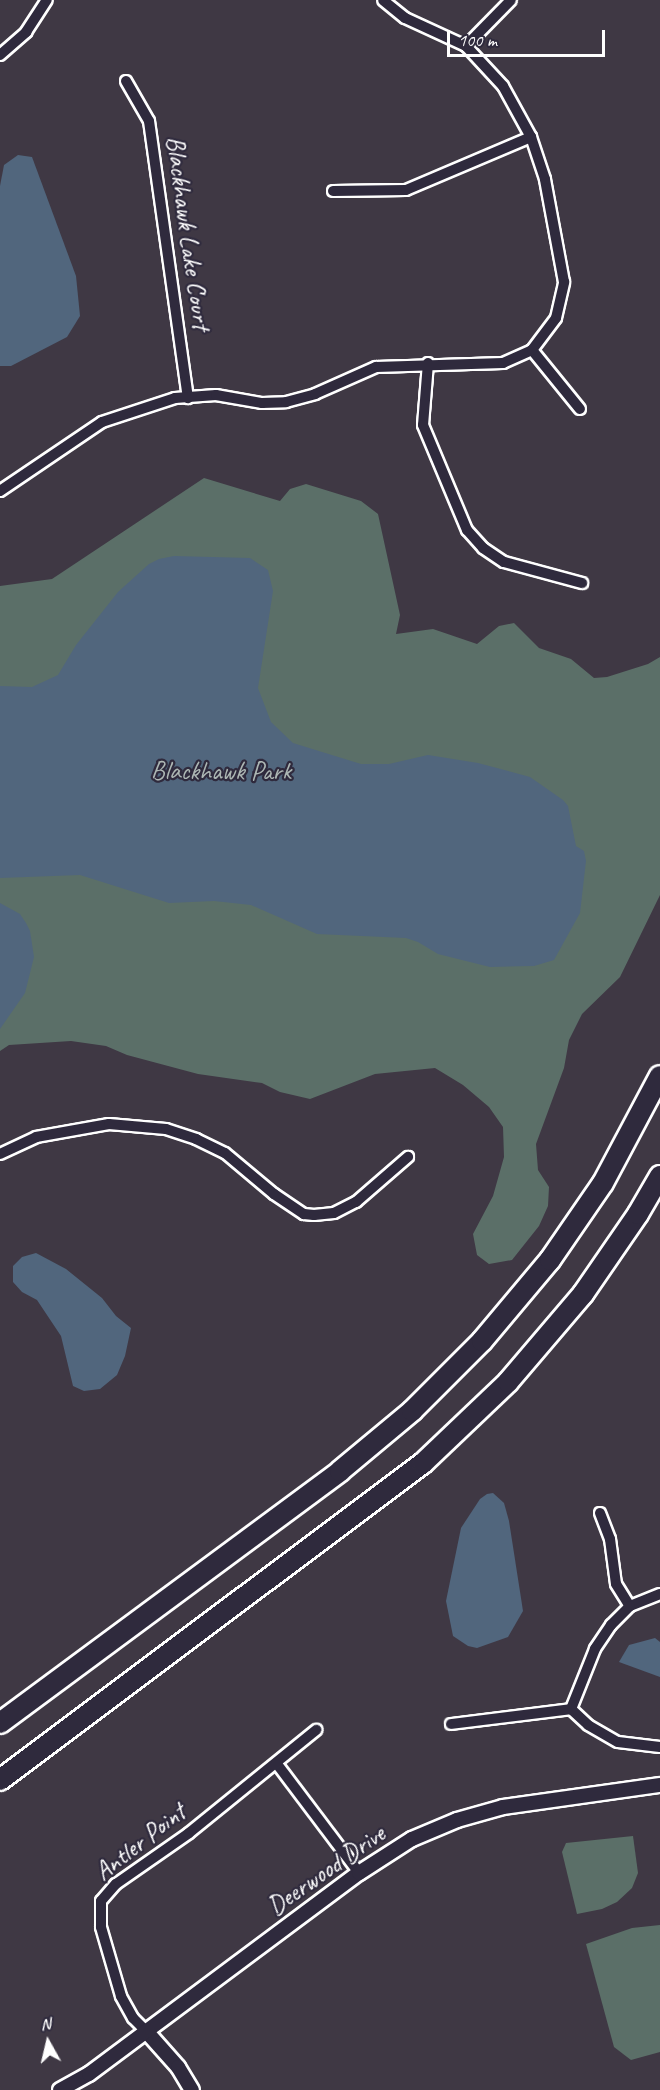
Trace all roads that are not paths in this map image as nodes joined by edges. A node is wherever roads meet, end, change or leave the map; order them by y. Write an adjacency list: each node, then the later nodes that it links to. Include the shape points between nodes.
1 (47, 0): 5 (street, via 26,32)
2 (383, 0): 4 (street, via 405,18)
3 (511, 0): 4 (street)
4 (466, 46): 7 (street, via 503,86)
5 (0, 54)
6 (126, 81): 11 (street, Blackhawk Lake Court, via 149,122)
7 (531, 136): 8 (street, via 406,190); 9 (street, via 545,179 564,282 556,318)
8 (333, 191)
9 (532, 350): 10 (street, via 503,363); 12 (street)
10 (428, 363): 11 (street, via 376,367 315,394 286,402 262,403 216,395); 14 (street, via 423,425 466,530 504,562)
11 (189, 398): 13 (street, via 175,398 102,422)
12 (580, 408)
13 (0, 491)
14 (582, 583)
15 (660, 1076): 23 (highway, via 603,1183 550,1260 482,1341 412,1411 340,1471)
16 (0, 1154): 17 (street, via 36,1137 110,1124 166,1130 225,1153 274,1194 304,1214 314,1215 334,1212 356,1202)
17 (408, 1156)
18 (660, 1176): 28 (highway, via 583,1294 507,1382 423,1463)
19 (600, 1513): 21 (street, via 610,1539 616,1584)
20 (660, 1594): 21 (street)
21 (630, 1606): 22 (street, via 594,1649)
22 (571, 1709): 24 (street); 26 (street, via 618,1743)
23 (0, 1723)
24 (451, 1724)
25 (316, 1730): 27 (street, Antler Point)
26 (660, 1747)
27 (277, 1764): 30 (street); 31 (street, Antler Point, via 116,1884 101,1901 101,1927 121,1996)
28 (0, 1780)
29 (660, 1785): 30 (street, Deerwood Drive, via 503,1807 457,1820 412,1839)
30 (359, 1873): 31 (street, Deerwood Drive)
31 (146, 2031): 32 (street, Deerwood Drive, via 89,2074); 33 (street, via 178,2067)
32 (60, 2090)
33 (192, 2090)

